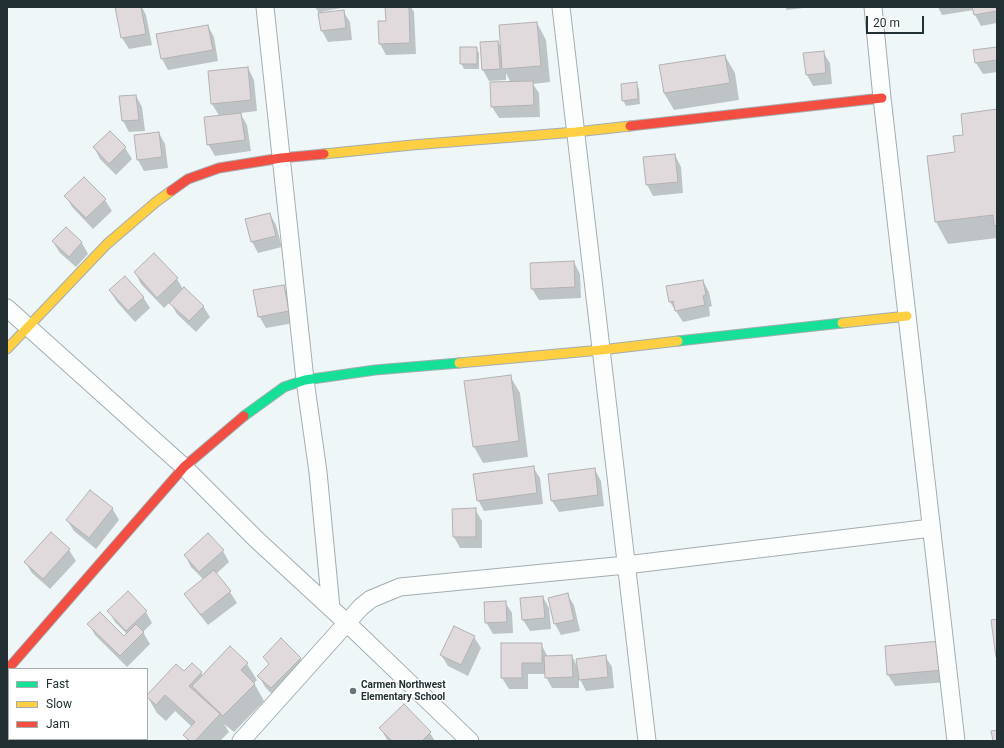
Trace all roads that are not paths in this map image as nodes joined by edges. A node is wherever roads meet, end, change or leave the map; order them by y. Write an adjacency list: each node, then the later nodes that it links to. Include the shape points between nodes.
1 (265, 7): 6 (street)
2 (561, 7): 5 (street)
3 (873, 7): 4 (street)
4 (882, 98): 5 (street); 8 (street)
5 (576, 132): 6 (street); 11 (street)
6 (282, 158): 9 (street, via 219,168 188,179 156,202 107,244); 12 (street)
7 (7, 308): 9 (street)
8 (907, 316): 11 (street); 14 (street)
9 (28, 326): 10 (street); 13 (street)
10 (7, 349)
11 (601, 350): 12 (street, via 375,370); 15 (street)
12 (305, 380): 13 (street, via 284,388 249,412); 16 (street, via 318,472)
13 (184, 468): 16 (street); 18 (street)
14 (931, 528): 15 (street); 22 (street)
15 (626, 565): 17 (street, via 400,587 371,599); 21 (street)
16 (331, 608): 17 (street)
17 (348, 624): 19 (street); 20 (street)
18 (9, 668)
19 (241, 741)
20 (470, 741)
21 (647, 741)
22 (956, 741)

